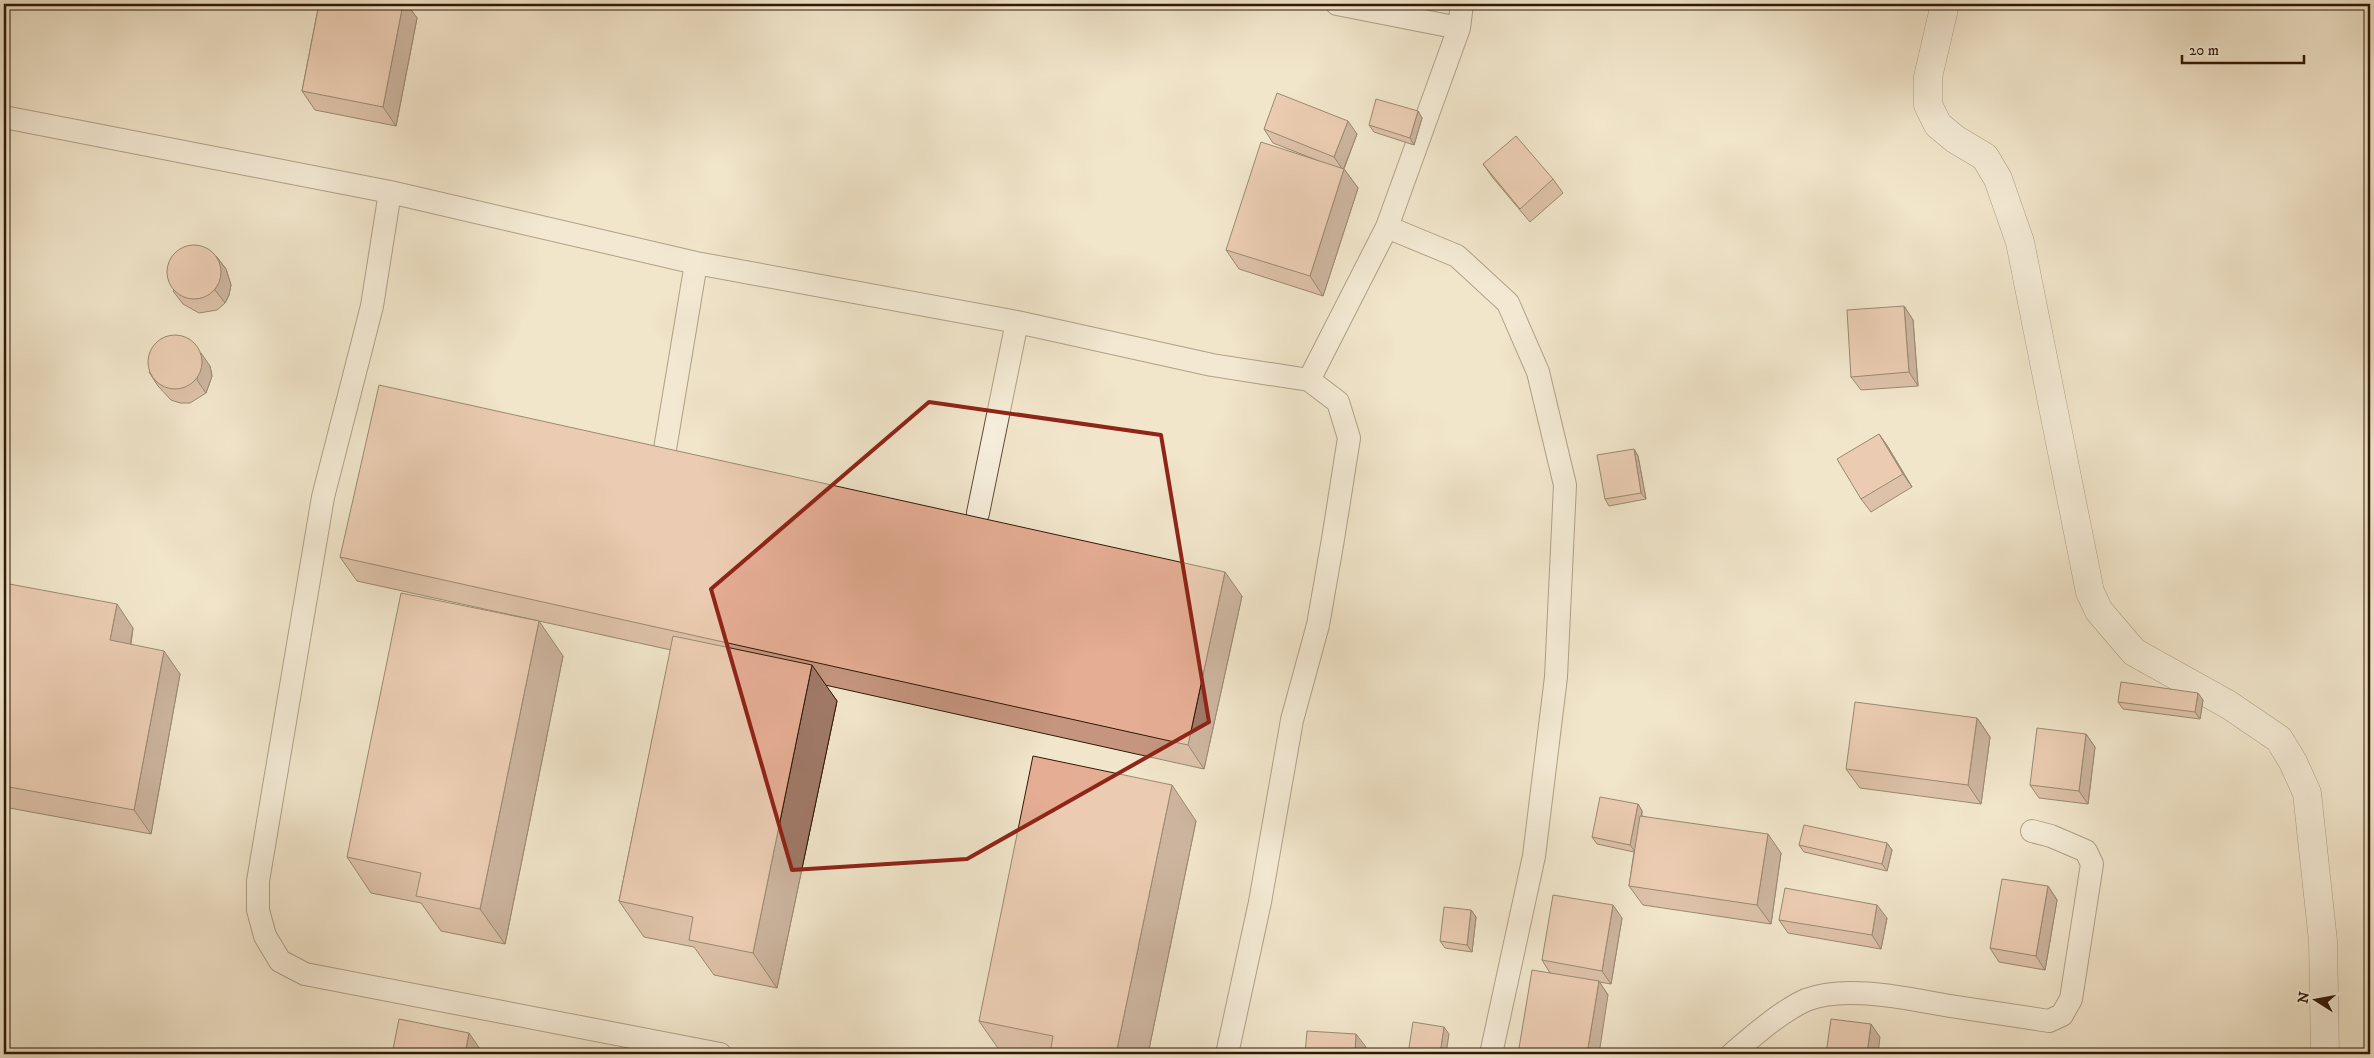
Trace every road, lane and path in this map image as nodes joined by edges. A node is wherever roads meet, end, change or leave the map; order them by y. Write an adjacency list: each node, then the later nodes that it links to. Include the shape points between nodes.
1 (1337, 4): 4 (lane)
2 (1462, 4): 4 (lane)
3 (1945, 4): 18 (street, via 1928,77 1928,105 1938,125 1985,157 1998,179 2020,242 2090,592 2099,611 2134,652 2229,705 2279,739 2294,762 2307,793 2323,942)
4 (1459, 28): 7 (lane)
5 (4, 117): 6 (lane)
6 (390, 192): 8 (lane); 14 (lane, via 372,306 323,497 258,882 258,910 265,936 280,961 305,974)
7 (1388, 226): 10 (lane); 16 (lane, via 1457,256 1508,303 1538,372 1565,485 1556,677 1534,856)
8 (696, 263): 9 (lane); 11 (lane)
9 (1017, 322): 10 (lane, via 1212,365); 12 (lane)
10 (1309, 380): 15 (lane, via 1338,402 1348,438 1318,625 1292,720 1260,902)
11 (664, 455)
12 (978, 513)
13 (2032, 831): 17 (lane, via 2086,851 2092,864 2071,999 2062,1015 2049,1020 1902,998 1826,994 1805,1001 1761,1029)
14 (720, 1054)
15 (1228, 1054)
16 (1491, 1054)
17 (1732, 1054)
18 (2325, 1054)

